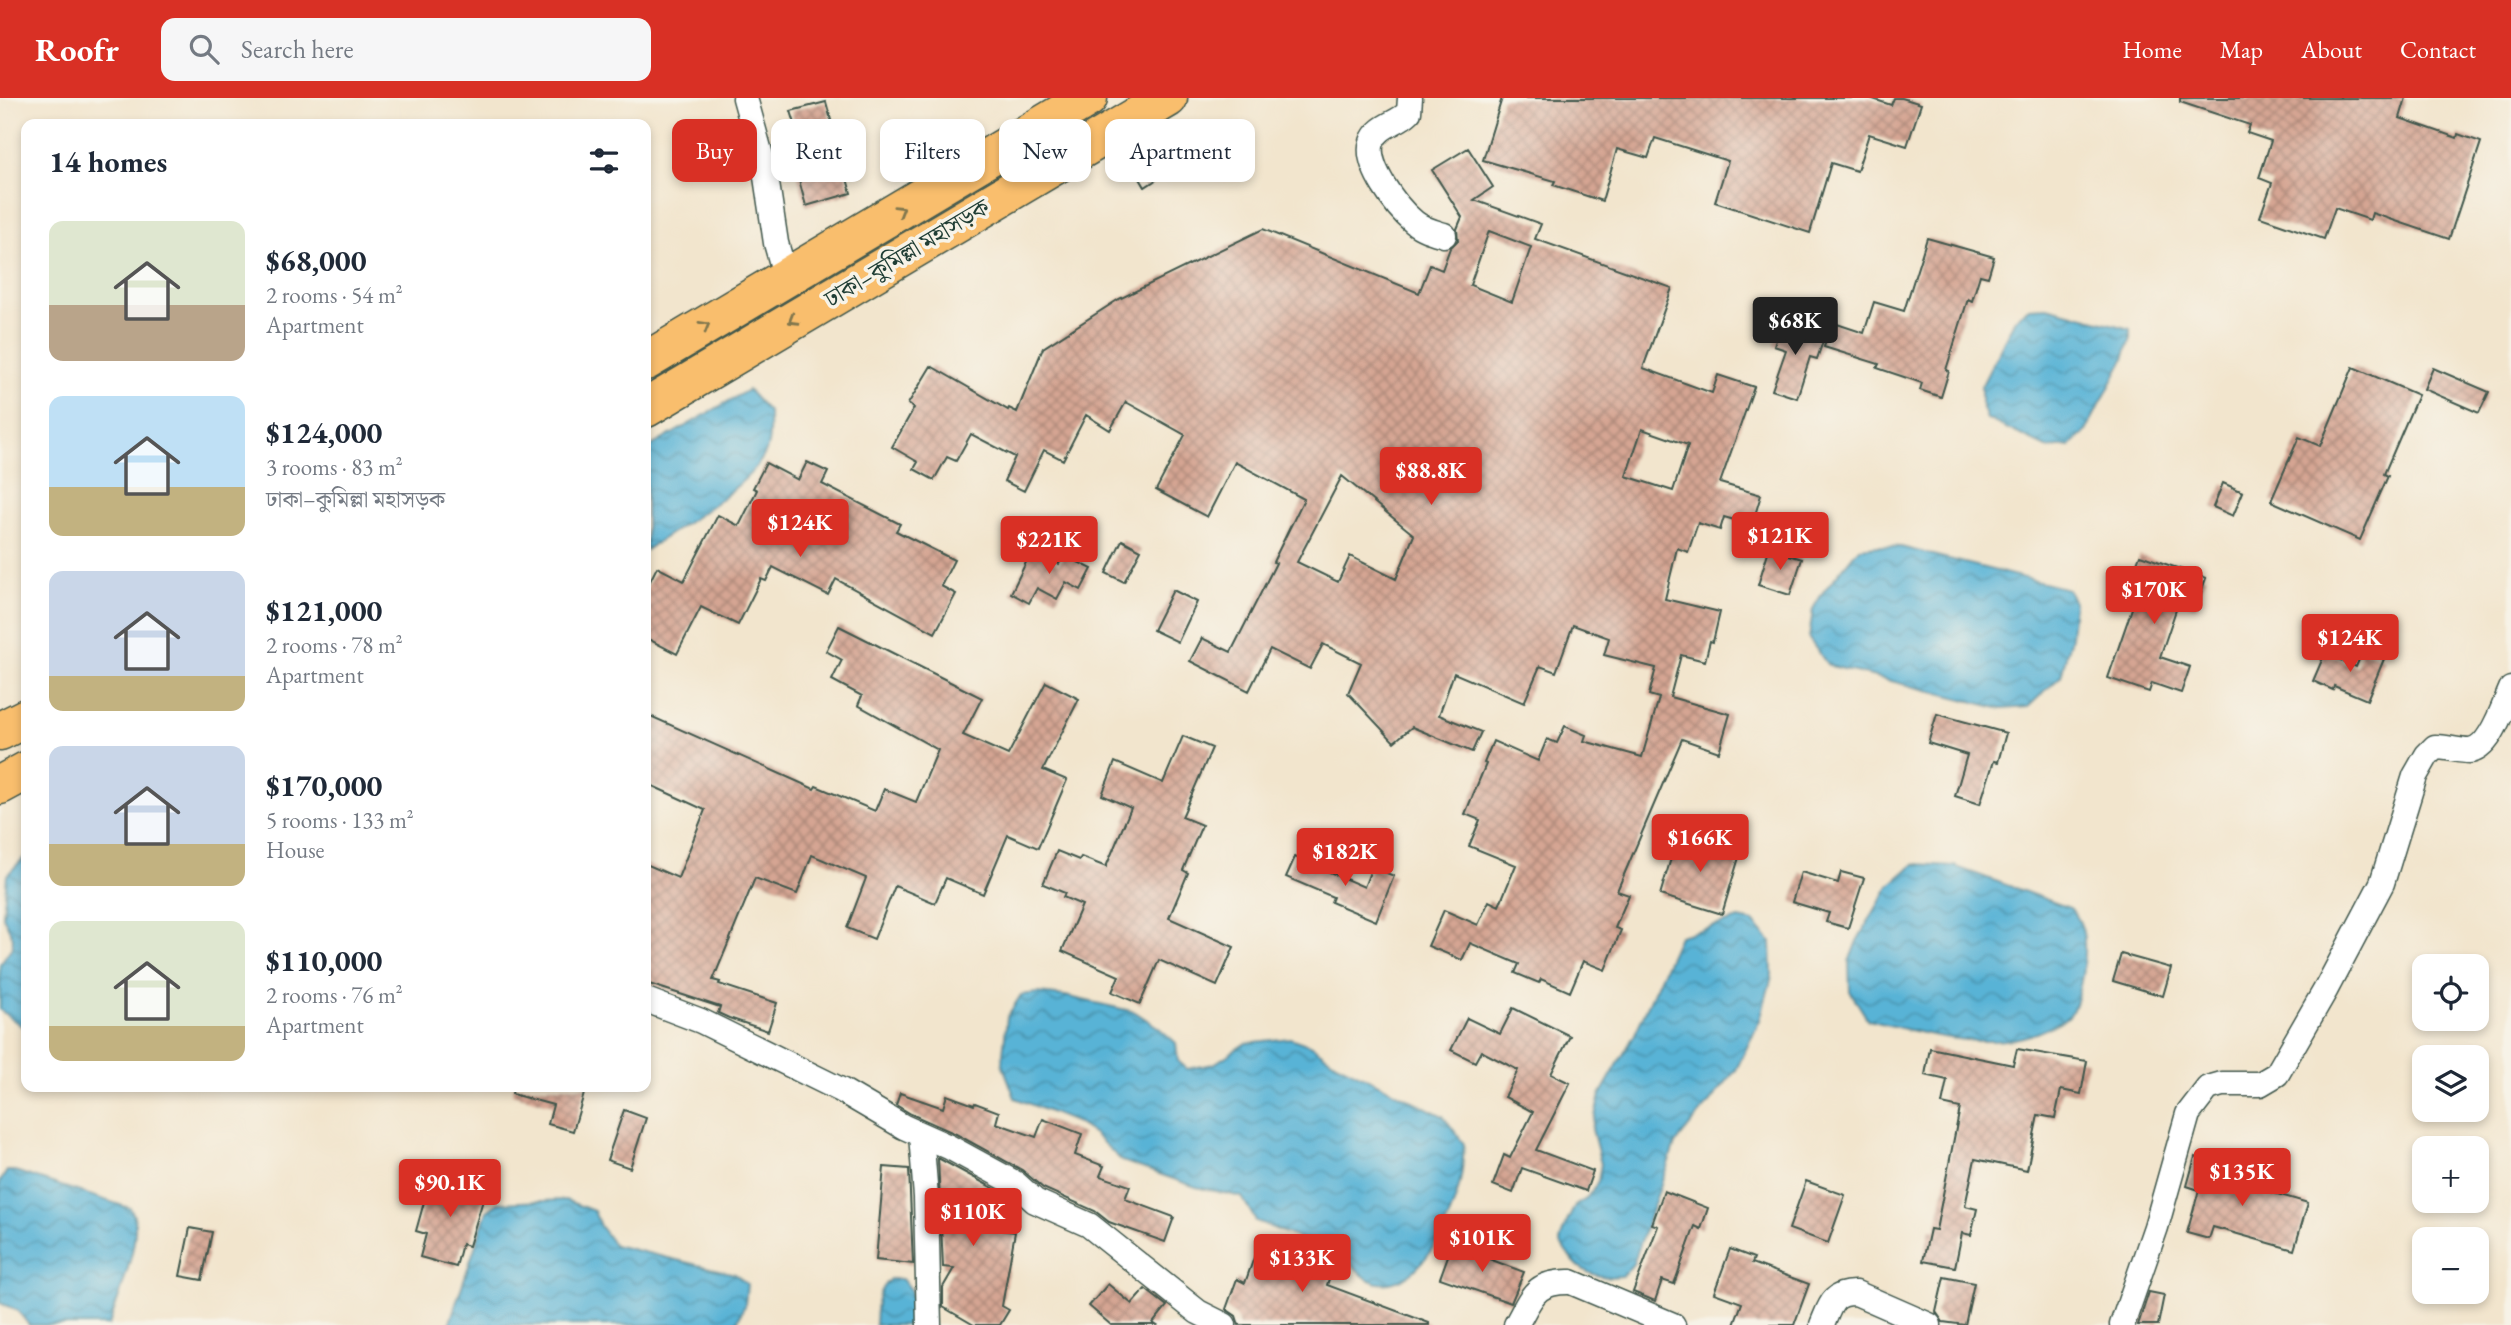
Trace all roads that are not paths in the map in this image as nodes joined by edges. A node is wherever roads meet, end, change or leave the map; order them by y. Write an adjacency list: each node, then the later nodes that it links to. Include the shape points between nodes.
1 (745, 98): 6 (street, via 765,170)
2 (1088, 98): 6 (highway, ঢাকা–কুমিল্লা মহাসড়ক, one-way to 2)
3 (1168, 98): 8 (highway, ঢাকা–কুমিল্লা মহাসড়ক, one-way to 8)
4 (1410, 98): 5 (street, via 1409,113 1379,130 1370,151 1396,204 1416,224)
5 (1444, 235)
6 (786, 278): 7 (highway, ঢাকা–কুমিল্লা মহাসড়ক, one-way to 6)
7 (651, 358)
8 (651, 405)
9 (2511, 690): 23 (street, via 2487,742 2468,751 2435,747 2427,755 2415,776 2382,883 2277,1074 2260,1084 2208,1087 2188,1114)
10 (21, 721): 11 (highway)
11 (0, 732)
12 (21, 774): 13 (highway)
13 (0, 785)
14 (651, 1002): 15 (street, via 701,1021 841,1090)
15 (921, 1135): 17 (street); 18 (street, via 1015,1183 1035,1201 1089,1225 1198,1312)
16 (1892, 1317): 21 (street, via 1856,1293 1845,1293 1833,1300); 22 (street)
17 (929, 1325)
18 (1224, 1325)
19 (1516, 1325): 20 (street, via 1542,1286 1556,1282 1571,1282)
20 (1673, 1325)
21 (1822, 1325)
22 (1929, 1325)
23 (2122, 1325)

